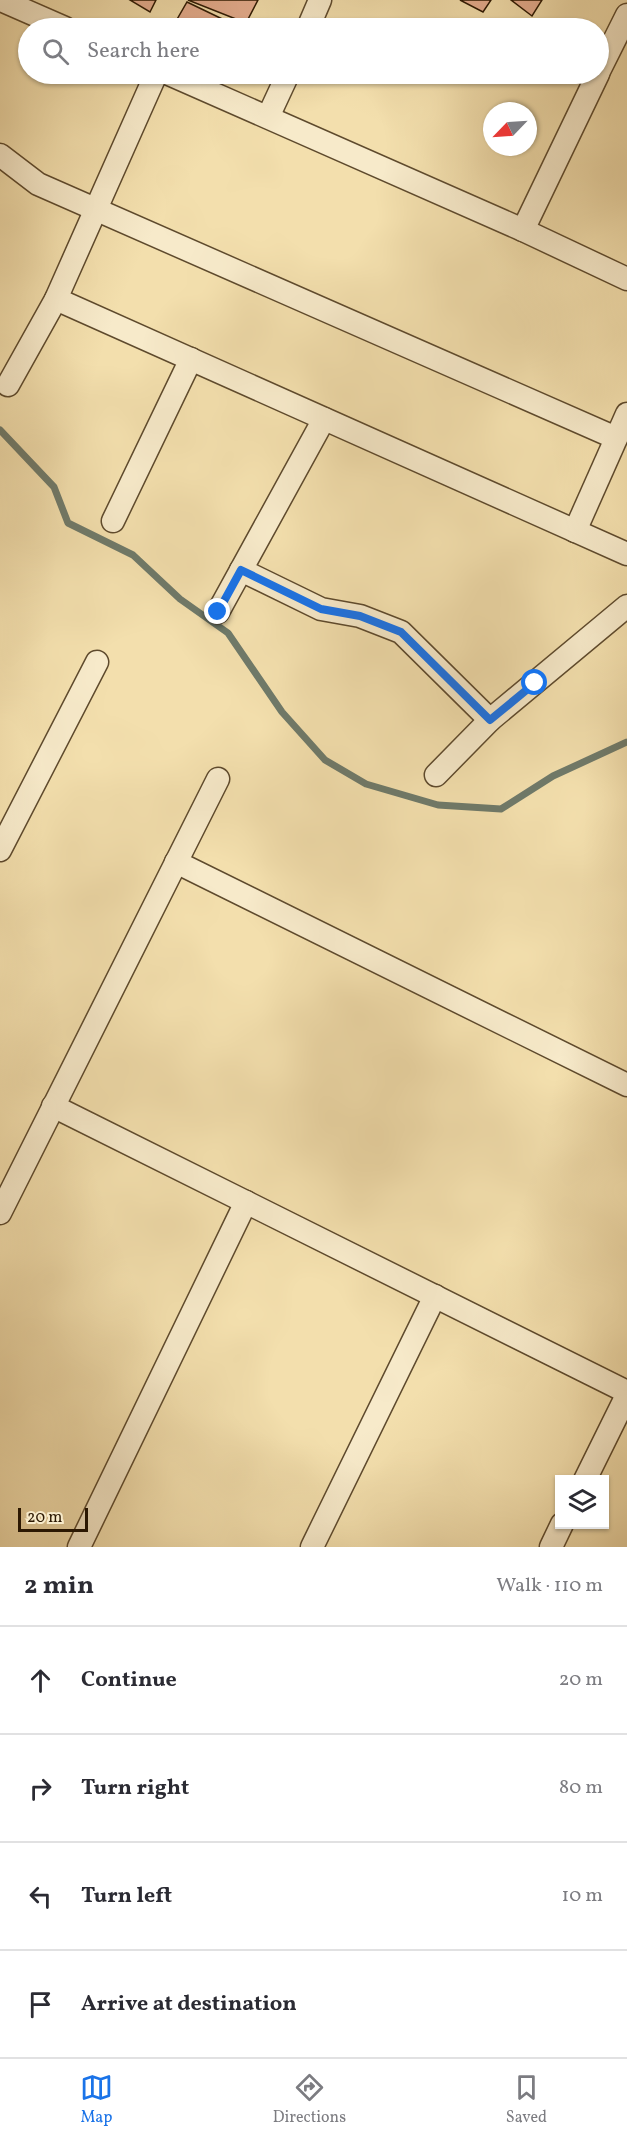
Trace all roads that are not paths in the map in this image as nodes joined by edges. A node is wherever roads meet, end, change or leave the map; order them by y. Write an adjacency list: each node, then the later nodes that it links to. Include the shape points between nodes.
1 (1, 0): 3 (street)
2 (320, 0): 6 (street)
3 (23, 5): 5 (street)
4 (627, 15): 7 (street)
5 (47, 18)
6 (312, 18)
7 (609, 51)
8 (152, 84): 14 (street)
9 (192, 84): 12 (street)
10 (283, 84): 12 (street)
11 (593, 84): 15 (street)
12 (268, 117): 15 (street)
13 (0, 155): 14 (street, via 38,184)
14 (96, 209): 17 (street); 22 (street)
15 (522, 230): 16 (street)
16 (627, 279)
17 (56, 299): 18 (street); 19 (street)
18 (191, 359): 21 (street); 23 (street)
19 (8, 385)
20 (627, 414): 22 (street)
21 (324, 419): 24 (street); 26 (street)
22 (616, 438): 24 (street)
23 (112, 521)
24 (575, 531): 25 (street)
25 (627, 554)
26 (241, 570): 28 (street); 30 (street, via 321,609 360,616 401,632)
27 (627, 606): 30 (street)
28 (218, 612)
29 (97, 662): 33 (street)
30 (490, 720): 31 (street)
31 (436, 775)
32 (218, 779): 34 (street)
33 (0, 850)
34 (176, 862): 35 (street); 36 (street)
35 (627, 1085)
36 (54, 1106): 37 (street); 38 (street)
37 (246, 1202): 39 (street); 42 (street)
38 (0, 1213)
39 (435, 1296): 40 (street); 43 (street)
40 (627, 1394): 41 (street)
41 (587, 1475)
42 (79, 1547)
43 (312, 1547)

